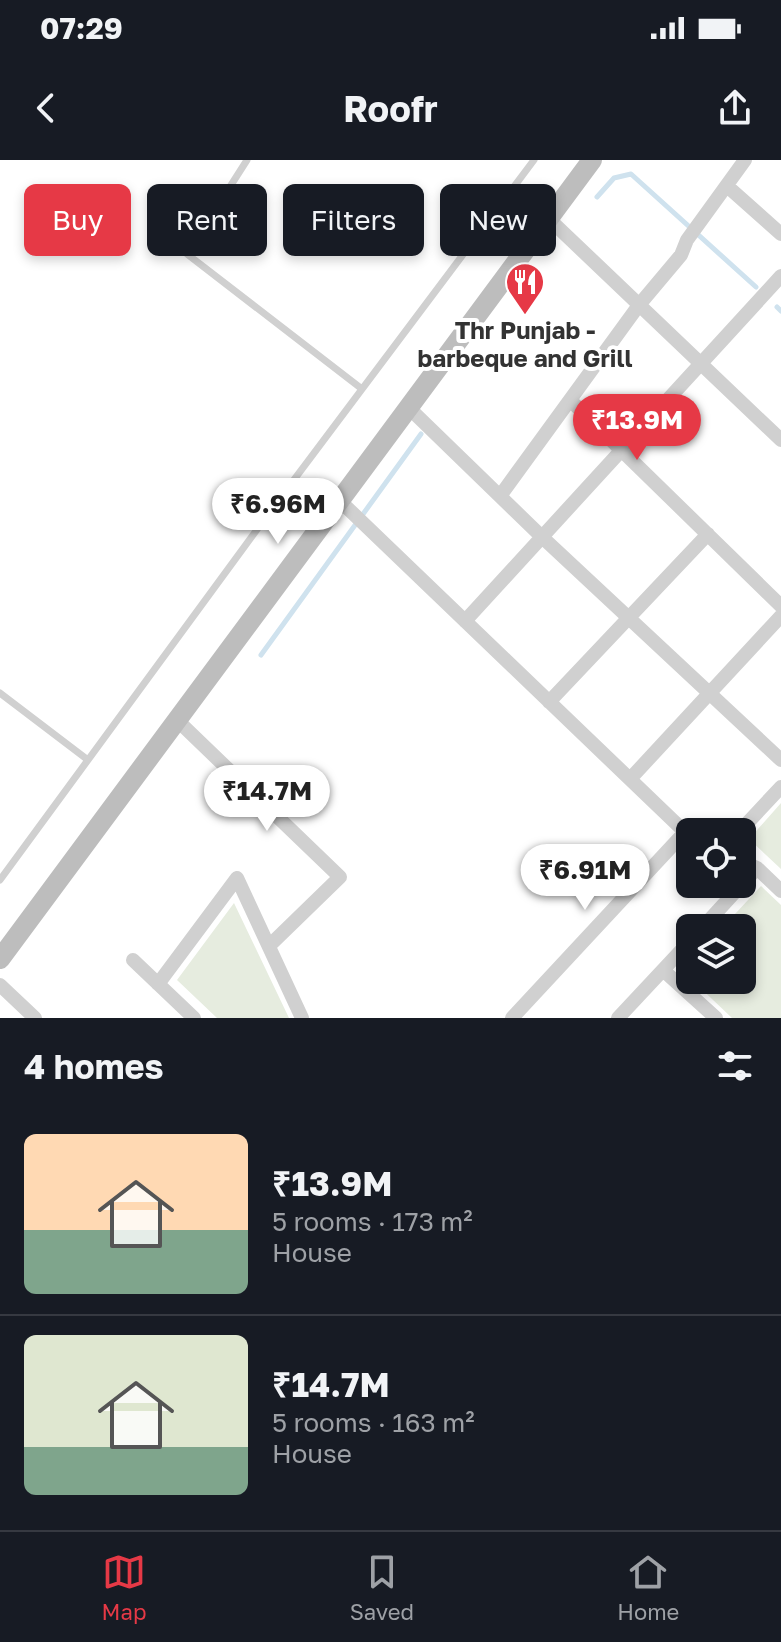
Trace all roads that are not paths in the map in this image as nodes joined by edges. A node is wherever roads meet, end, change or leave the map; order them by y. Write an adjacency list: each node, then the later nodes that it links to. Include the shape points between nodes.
1 (247, 160): 13 (lane, via 187,254)
2 (534, 160): 13 (lane)
3 (592, 160): 6 (street)
4 (745, 160): 5 (street)
5 (727, 186): 8 (street); 11 (street, via 681,255)
6 (556, 207)
7 (556, 226): 11 (street)
8 (781, 234)
9 (520, 256): 15 (street)
10 (778, 286): 12 (street)
11 (639, 305): 12 (street); 14 (street)
12 (701, 364): 16 (street); 17 (street)
13 (362, 389): 30 (lane)
14 (570, 400): 17 (street); 18 (street)
15 (408, 407): 18 (street); 19 (street)
16 (781, 440)
17 (622, 451): 20 (street); 21 (street)
18 (500, 496): 21 (street)
19 (346, 507): 25 (street); 29 (street)
20 (708, 534): 22 (street); 24 (street)
21 (542, 537): 24 (street); 25 (street)
22 (781, 606)
23 (781, 616): 27 (street)
24 (628, 618): 27 (street); 28 (street)
25 (465, 621): 28 (street)
26 (0, 693): 30 (lane)
27 (709, 693): 31 (street); 32 (street)
28 (549, 702): 32 (street)
29 (177, 720): 41 (street, via 340,877); 43 (street)
30 (88, 760): 38 (lane)
31 (781, 760)
32 (630, 779): 35 (street)
33 (781, 787): 34 (street)
34 (752, 818)
35 (676, 823)
36 (676, 847): 51 (street)
37 (757, 868): 39 (street); 40 (street)
38 (0, 880)
39 (781, 891)
40 (715, 914)
41 (269, 946): 46 (street, via 237,878); 50 (street)
42 (676, 956): 45 (street)
43 (0, 959)
44 (133, 960): 46 (street)
45 (663, 970): 52 (street); 53 (street)
46 (158, 984): 49 (street)
47 (0, 985): 48 (street)
48 (35, 1018)
49 (194, 1018)
50 (302, 1018)
51 (512, 1018)
52 (618, 1018)
53 (716, 1018)

